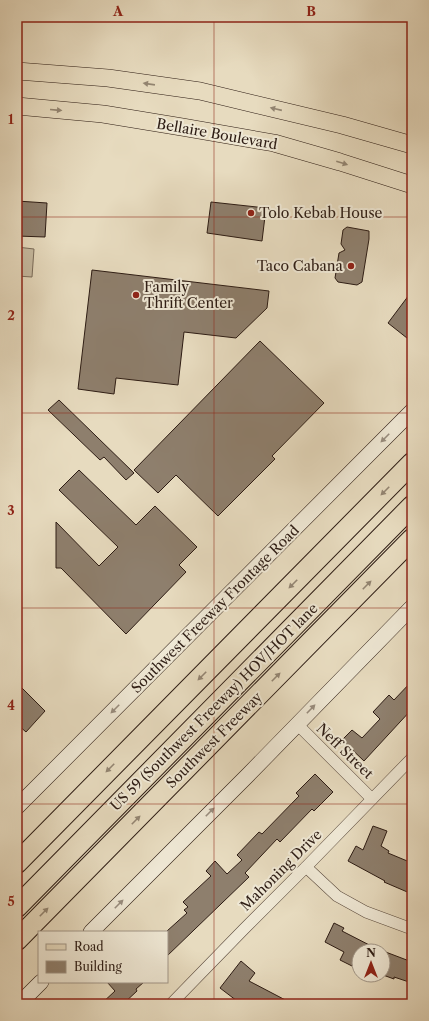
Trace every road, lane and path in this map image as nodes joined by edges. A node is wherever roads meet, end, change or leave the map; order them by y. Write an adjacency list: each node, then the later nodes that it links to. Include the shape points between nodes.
1 (17, 71): 3 (main road, one-way to 1, via 334,123 200,91 108,78)
2 (17, 106): 4 (main road, Bellaire Boulevard, one-way to 4, via 103,114 274,144)
3 (412, 145)
4 (412, 185)
5 (412, 411): 13 (main road, Southwest Freeway Frontage Road, one-way to 13)
6 (412, 463): 14 (highway, one-way to 14)
7 (412, 506): 16 (highway, US 59 (Southwest Freeway) HOV/HOT lane)
8 (412, 539): 19 (highway, Southwest Freeway, one-way to 8)
9 (412, 607): 10 (main road, one-way to 9)
10 (297, 724): 12 (street, Neff Street); 18 (main road, one-way to 10)
11 (412, 758): 12 (street, Mahoning Drive)
12 (372, 798): 15 (street, Mahoning Drive)
13 (17, 807)
14 (17, 863)
15 (306, 867): 17 (street, via 337,896 366,912); 21 (street, Mahoning Drive)
16 (17, 907)
17 (412, 929)
18 (92, 931)
19 (17, 940)
20 (40, 983): 22 (main road)
21 (176, 1002)
22 (19, 1004)

